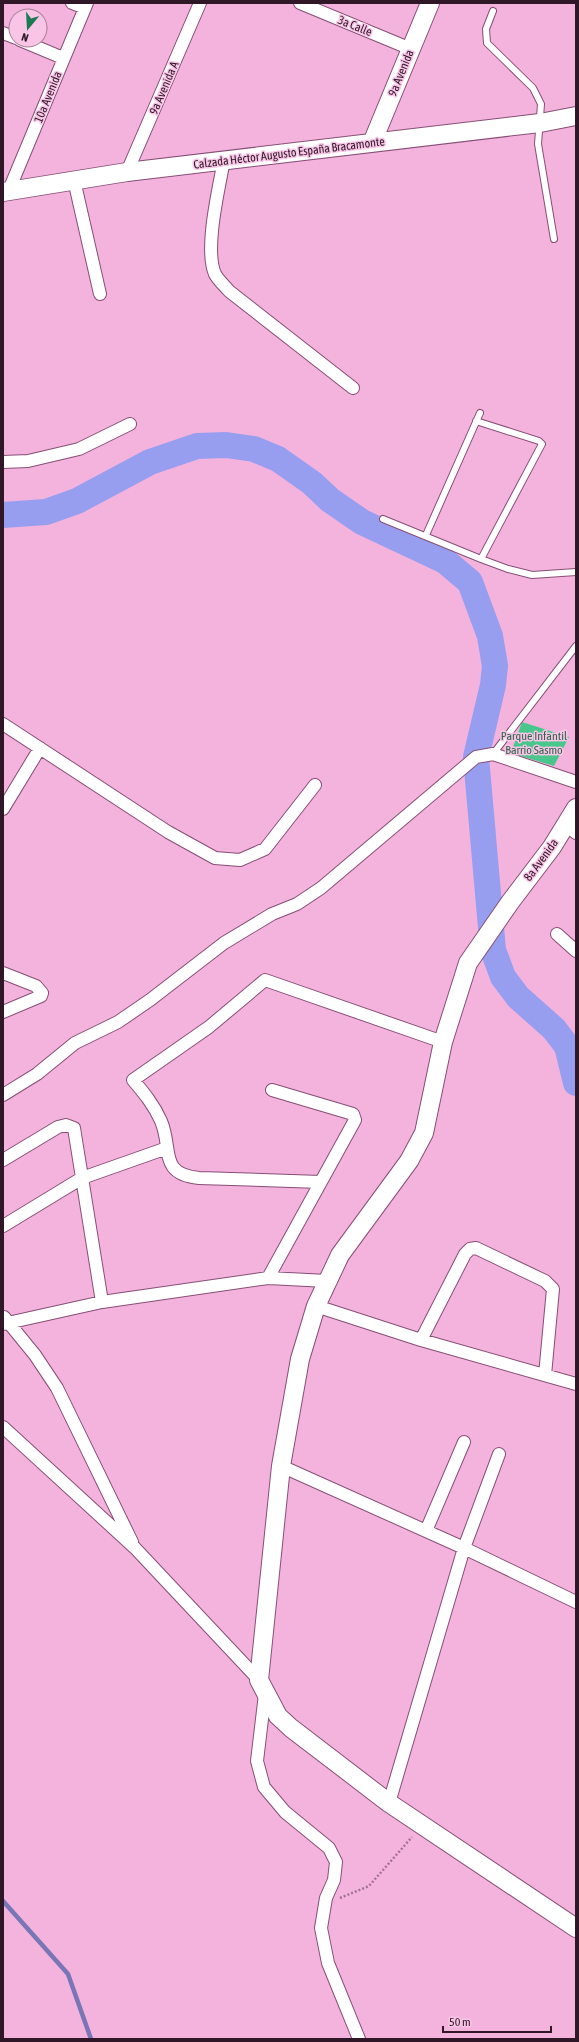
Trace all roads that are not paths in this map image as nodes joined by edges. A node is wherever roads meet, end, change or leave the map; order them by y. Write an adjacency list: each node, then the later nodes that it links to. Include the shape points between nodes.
1 (72, 3): 5 (street)
2 (200, 3): 14 (street, 9a Avenida A)
3 (300, 3): 8 (street, 3a Calle)
4 (430, 3): 8 (street, 9a Avenida)
5 (86, 6): 9 (street, 10a Avenida)
6 (493, 11): 11 (lane, via 486,29 487,43 533,88 541,104)
7 (39, 48): 9 (street)
8 (410, 49): 12 (street, 9a Avenida)
9 (63, 58): 16 (street, 10a Avenida)
10 (576, 116): 11 (street, Calzada Héctor Augusto España Bracamonte)
11 (540, 122): 12 (street, Calzada Héctor Augusto España Bracamonte); 17 (lane, via 538,144)
12 (372, 143): 13 (street, Calzada Héctor Augusto España Bracamonte)
13 (224, 160): 14 (street, Calzada Héctor Augusto España Bracamonte); 19 (street, via 212,234 211,250 215,274 229,292)
14 (127, 172): 15 (street, Calzada Héctor Augusto España Bracamonte)
15 (74, 180): 16 (street, Calzada Héctor Augusto España Bracamonte); 18 (street)
16 (6, 191)
17 (554, 239)
18 (100, 294)
19 (352, 388)
20 (480, 413): 21 (lane)
21 (476, 422): 25 (lane); 26 (lane, via 542,444)
22 (130, 424): 23 (street, via 79,449 28,461)
23 (3, 462)
24 (384, 519): 25 (lane)
25 (426, 535): 26 (lane)
26 (481, 559): 27 (lane, via 532,575)
27 (576, 572)
28 (576, 646): 31 (lane)
29 (3, 724): 30 (street)
30 (40, 748): 33 (street, via 168,832 215,858 240,860 265,849); 35 (street)
31 (493, 754): 32 (street); 43 (street, via 476,757 321,888 297,904 272,914 224,943 150,1000 118,1022 75,1043 37,1074)
32 (576, 782)
33 (315, 785)
34 (576, 808): 36 (street, 8a Avenida)
35 (3, 809)
36 (571, 828): 41 (street, 8a Avenida, via 552,847 468,963)
37 (557, 934): 38 (street)
38 (576, 951)
39 (3, 973): 40 (street, via 36,986 42,993 41,996)
40 (3, 1012)
41 (443, 1042): 44 (street, via 265,980 209,1027 133,1080 152,1104 161,1121); 50 (street, 8a Avenida, via 424,1133 408,1161 340,1255)
42 (272, 1090): 47 (street, via 354,1114 352,1127)
43 (3, 1095)
44 (167, 1148): 46 (street); 47 (street, via 167,1158 171,1166 180,1174 190,1177)
45 (3, 1160): 46 (street, via 58,1127 70,1126 74,1128)
46 (82, 1178): 48 (street); 51 (street)
47 (321, 1182): 49 (street)
48 (3, 1226)
49 (268, 1278): 50 (street); 51 (street)
50 (327, 1281): 52 (street, 8a Avenida)
51 (102, 1302): 53 (street)
52 (316, 1306): 54 (street); 60 (street, 8a Avenida, via 300,1359)
53 (5, 1321): 62 (street, via 34,1355 57,1388)
54 (422, 1340): 55 (street); 55 (street, via 466,1254 470,1249 476,1248 546,1281 553,1289)
55 (545, 1375): 56 (street)
56 (576, 1384)
57 (3, 1427): 62 (street)
58 (464, 1442): 61 (street)
59 (500, 1454): 63 (street)
60 (281, 1466): 61 (street); 65 (street, 8a Avenida)
61 (426, 1531): 63 (street)
62 (135, 1548): 65 (street)
63 (464, 1548): 64 (street); 66 (street)
64 (576, 1602)
65 (262, 1687): 66 (street, via 278,1716 291,1728); 68 (street, via 257,1762 264,1787 285,1812 329,1848 336,1862 334,1880 325,1905 321,1928 328,1962)
66 (389, 1803): 67 (street)
67 (576, 1928)
68 (359, 2039)

